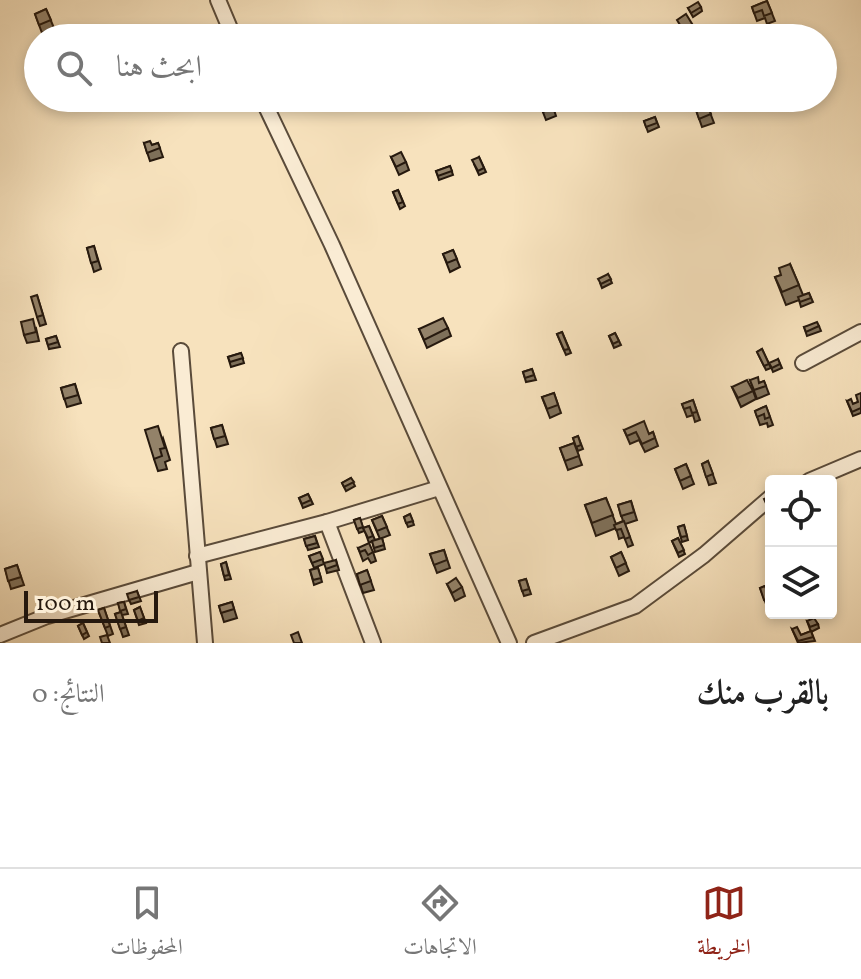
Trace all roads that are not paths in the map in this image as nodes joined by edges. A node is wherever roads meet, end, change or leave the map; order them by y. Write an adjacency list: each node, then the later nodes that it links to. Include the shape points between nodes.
1 (218, 0): 2 (street)
2 (228, 24)
3 (269, 112): 9 (street)
4 (861, 332): 6 (street)
5 (181, 351): 12 (street)
6 (803, 363)
7 (861, 459): 8 (street)
8 (823, 475)
9 (439, 488): 11 (street); 17 (street)
10 (765, 502): 18 (street, via 635,606)
11 (327, 522): 12 (street); 16 (street)
12 (197, 556): 13 (street)
13 (198, 572): 14 (street); 15 (street)
14 (0, 635)
15 (205, 643)
16 (373, 643)
17 (509, 643)
18 (534, 643)

